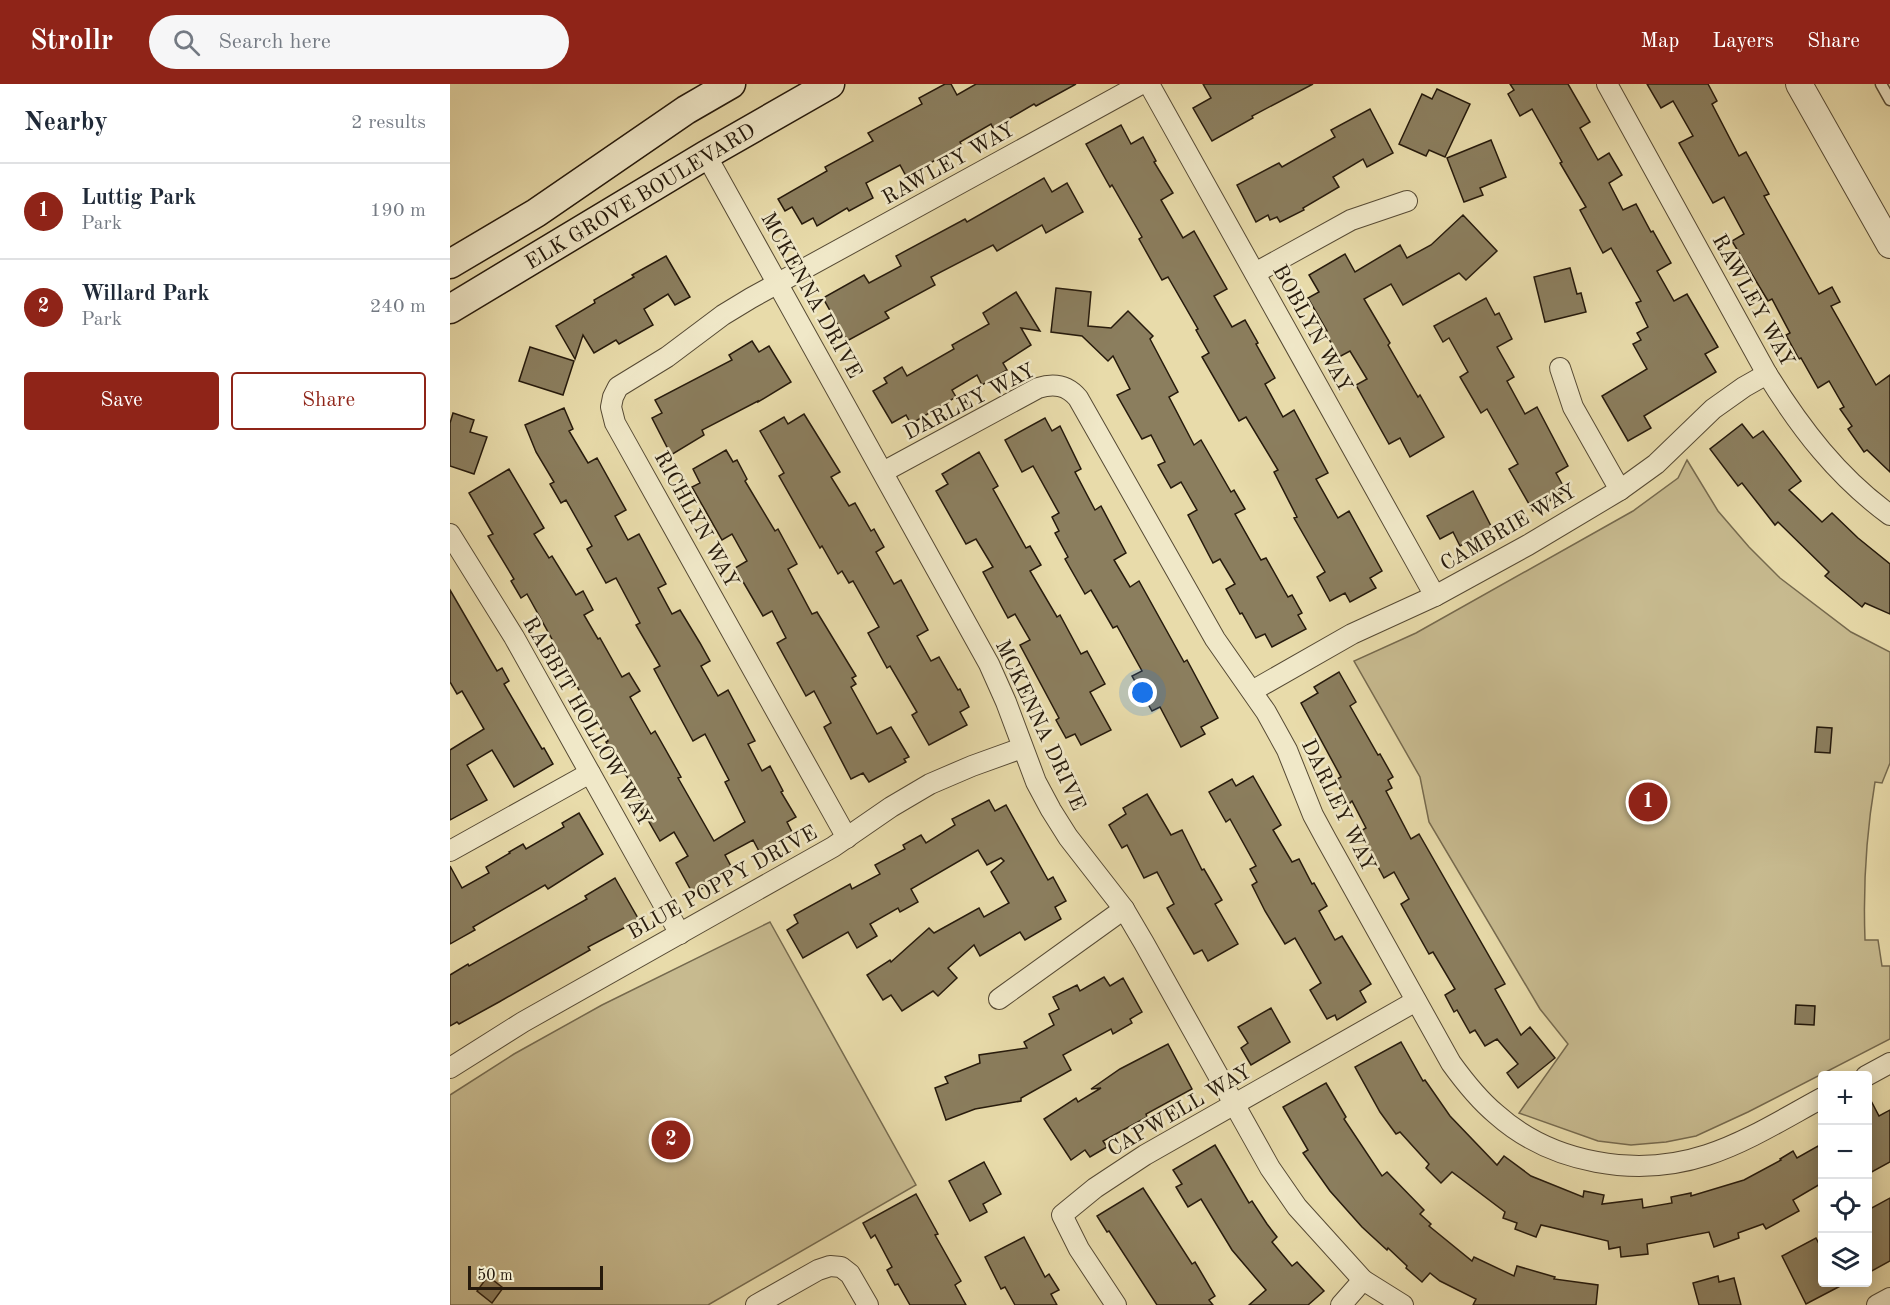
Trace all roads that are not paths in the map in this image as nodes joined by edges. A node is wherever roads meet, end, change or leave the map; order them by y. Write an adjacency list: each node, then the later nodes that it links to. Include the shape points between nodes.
1 (731, 84): 12 (main road, ELK GROVE BOULEVARD, via 686,110 536,213)
2 (830, 84): 9 (main road, ELK GROVE BOULEVARD)
3 (1141, 84): 14 (street, RAWLEY WAY)
4 (1149, 84): 13 (street, BOBLYN WAY)
5 (1607, 84): 17 (street, RAWLEY WAY)
6 (1799, 84): 11 (street)
7 (1881, 84): 8 (lane)
8 (1890, 100)
9 (706, 155): 14 (street, MCKENNA DRIVE); 15 (main road, ELK GROVE BOULEVARD)
10 (1407, 201): 13 (street, via 1351,220)
11 (1890, 244)
12 (450, 264)
13 (1255, 273): 22 (street, BOBLYN WAY)
14 (778, 283): 18 (street, MCKENNA DRIVE); 26 (street, RICHLYN WAY, via 622,383 615,391 611,407 615,423)
15 (450, 309)
16 (1560, 368): 19 (street, via 1573,407)
17 (1767, 374): 19 (street, CAMBRIE WAY, via 1713,409 1656,464); 20 (street, RAWLEY WAY, via 1819,449)
18 (883, 472): 23 (street, DARLEY WAY, via 1038,388 1055,385 1072,390 1215,639); 24 (street, MCKENNA DRIVE, via 989,664)
19 (1620, 490): 22 (street, CAMBRIE WAY)
20 (1890, 515)
21 (450, 534): 25 (street, RABBIT HOLLOW WAY)
22 (1435, 596): 23 (street, CAMBRIE WAY, via 1352,634)
23 (1252, 691): 31 (street, DARLEY WAY, via 1287,750 1313,814)
24 (1022, 748): 26 (street, BLUE POPPY DRIVE, via 930,784); 28 (street, MCKENNA DRIVE, via 1068,837)
25 (590, 773): 27 (street); 29 (street, RABBIT HOLLOW WAY)
26 (847, 838): 29 (street, BLUE POPPY DRIVE)
27 (450, 851)
28 (1124, 909): 30 (street); 36 (street, MCKENNA DRIVE)
29 (680, 934): 33 (street, BLUE POPPY DRIVE)
30 (999, 999)
31 (1416, 1001): 35 (street, DARLEY WAY, via 1450,1063 1488,1107 1526,1136 1580,1158 1638,1166 1708,1155); 36 (street, CAPWELL WAY)
32 (1890, 1063): 34 (street)
33 (450, 1068)
34 (1872, 1073)
35 (1818, 1100)
36 (1234, 1105): 37 (street, MCKENNA DRIVE, via 1297,1207); 41 (street, CAPWELL WAY, via 1145,1155 1062,1215)
37 (1363, 1280): 42 (street); 43 (street, MCKENNA DRIVE)
38 (1890, 1298): 44 (street)
39 (756, 1305): 40 (street, via 830,1266 850,1274)
40 (867, 1305)
41 (1116, 1305)
42 (1341, 1305)
43 (1403, 1305)
44 (1877, 1305)

